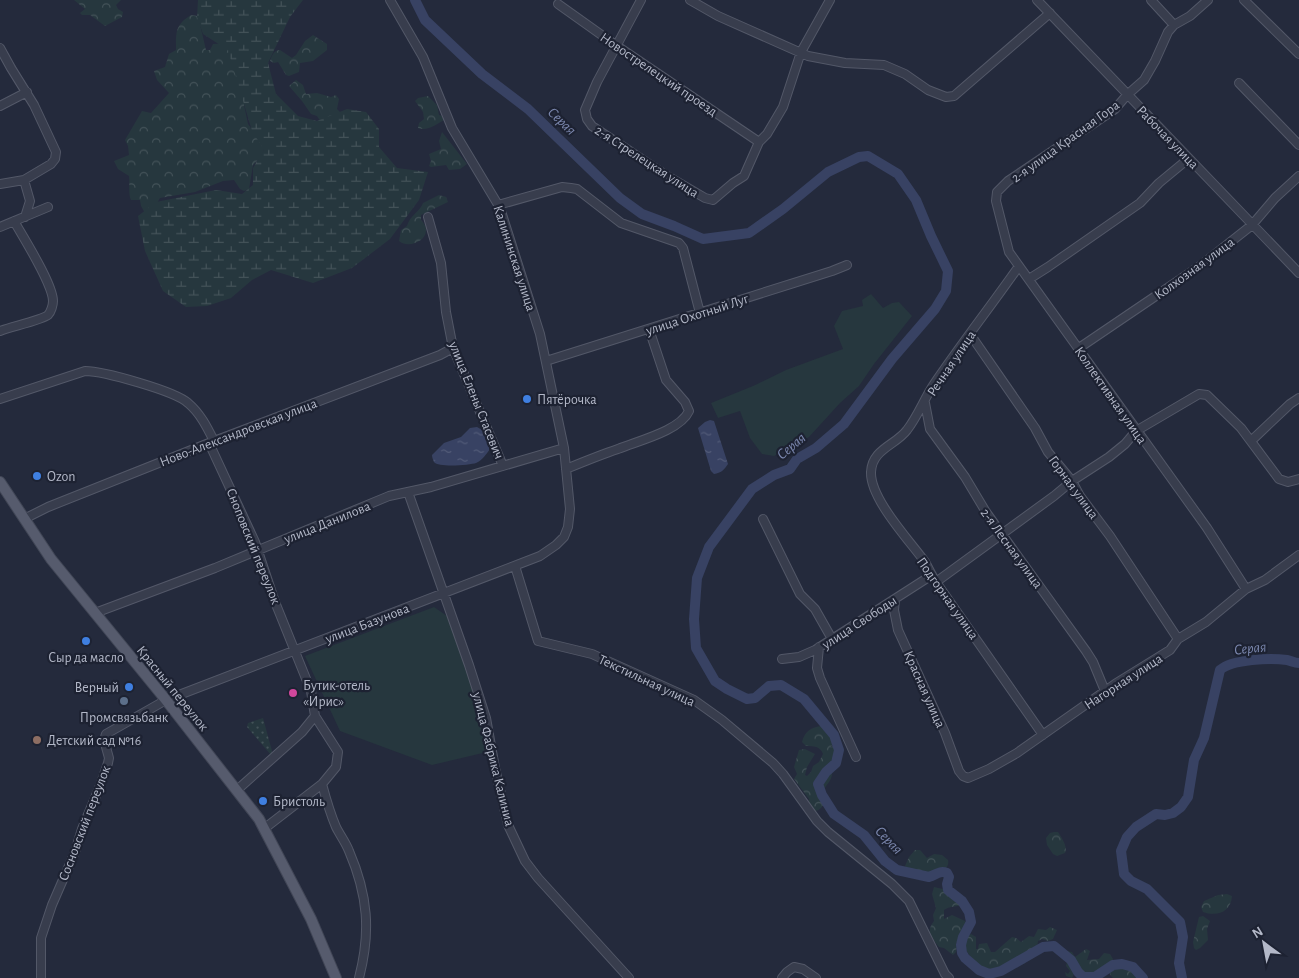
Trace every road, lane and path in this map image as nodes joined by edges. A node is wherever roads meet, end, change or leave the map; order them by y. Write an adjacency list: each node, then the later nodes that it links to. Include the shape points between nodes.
1 (390, 0): 29 (street, Калининская улица, via 423,57 452,128)
2 (641, 0): 12 (street, 2-я Стрелецкая улица)
3 (690, 0): 14 (street, via 718,16)
4 (830, 0): 14 (street)
5 (1037, 0): 10 (street, Рабочая улица)
6 (1150, 0): 11 (street)
7 (1208, 0): 11 (street, 2-я улица Красная Гора, via 1188,18)
8 (1244, 0): 15 (street)
9 (558, 4): 12 (street, Новострелецкий проезд)
10 (1050, 13): 14 (street, via 954,96 946,97 928,90 905,74 884,65 845,63); 20 (street, Рабочая улица)
11 (1174, 25): 20 (street, 2-я улица Красная Гора, via 1144,80)
12 (617, 46): 22 (street, Новострелецкий проезд); 22 (street, 2-я Стрелецкая улица, via 585,110 592,126 664,174 713,200 744,176)
13 (0, 48): 16 (street)
14 (801, 52): 22 (street, via 783,107)
15 (1299, 54)
16 (8, 61): 17 (street); 19 (street)
17 (0, 65)
18 (1239, 83): 23 (street)
19 (27, 92): 21 (street); 26 (street, via 56,152 51,164)
20 (1127, 95): 24 (street, Рабочая улица); 28 (street, 2-я улица Красная Гора, via 1115,109 1008,181)
21 (0, 106)
22 (759, 142)
23 (1299, 146)
24 (1188, 159): 34 (street, Рабочая улица); 39 (street, via 1140,202)
25 (1299, 176): 34 (street, Колхозная улица)
26 (24, 180): 27 (street); 31 (street, via 30,201)
27 (0, 184)
28 (997, 192): 37 (street, Коллективная улица, via 1001,226 1009,252)
29 (498, 205): 40 (street, via 562,187 577,189 620,223 672,240 683,248); 46 (street, Калининская улица)
30 (48, 207): 31 (street)
31 (25, 216): 33 (street)
32 (428, 217): 44 (street, улица Елены Стасевич, via 441,263)
33 (14, 221): 35 (street); 42 (street, via 40,266 53,300 52,309 40,319)
34 (1252, 225): 38 (street, Рабочая улица); 45 (street, Колхозная улица, via 1200,266)
35 (0, 227)
36 (847, 265): 40 (street, улица Охотный Луг)
37 (1019, 266): 39 (street, Коллективная улица); 43 (street, Речная улица)
38 (1299, 273)
39 (1028, 279): 45 (street, Коллективная улица)
40 (700, 313): 41 (street, улица Охотный Луг)
41 (650, 329): 46 (street, улица Охотный Луг); 56 (street, via 666,380 684,402 689,411 687,415 669,429)
42 (0, 330)
43 (970, 334): 49 (street, Речная улица); 58 (street, Горная улица, via 1048,452)
44 (453, 348): 52 (street, Ново-Александровская улица); 55 (street, улица Елены Стасевич)
45 (1079, 348): 50 (street, Коллективная улица)
46 (546, 362): 53 (street, Калининская улица)
47 (1299, 398): 51 (street)
48 (0, 399): 52 (street, Сноповский переулок, via 85,371 96,371 152,387 186,401 205,422)
49 (924, 402): 54 (street, Речная улица, via 906,432); 63 (street, 2-я Лесная улица, via 930,429)
50 (1136, 431): 51 (street, улица Свободы, via 1199,394 1207,395 1242,428); 58 (street, улица Свободы, via 1109,457); 69 (street, Коллективная улица, via 1207,528)
51 (1250, 441): 57 (street, via 1279,479 1288,482)
52 (212, 442): 62 (street, Ново-Александровская улица, via 48,507); 65 (street, Сноповский переулок)
53 (564, 448): 55 (street, улица Данилова); 56 (street, Калининская улица)
54 (877, 455): 68 (street, Подгорная улица, via 871,471 876,492)
55 (503, 466): 60 (street, улица Данилова)
56 (566, 469): 64 (street, Калининская улица, via 570,509)
57 (1299, 479)
58 (1072, 480): 63 (street, улица Свободы); 74 (street, Горная улица)
59 (0, 482): 62 (main road, Красный переулок)
60 (408, 492): 65 (street, улица Данилова, via 389,496); 70 (street, улица Фабрика Калиниа)
61 (763, 519): 73 (street, via 800,594 814,608)
62 (24, 520): 72 (main road, Красный переулок)
63 (1003, 534): 68 (street, улица Свободы); 78 (street, 2-я Лесная улица, via 1093,662)
64 (564, 537): 67 (street, улица Базунова, via 540,556)
65 (257, 550): 72 (street, улица Данилова); 76 (street, Сноповский переулок)
66 (1299, 555): 69 (street, Нагорная улица, via 1265,580)
67 (515, 566): 70 (street, улица Базунова); 93 (street, Текстильная улица, via 538,641 592,654 694,700 722,720 773,763 828,832 909,901)
68 (934, 579): 71 (street, улица Свободы); 81 (street, Подгорная улица)
69 (1246, 589): 74 (street, Нагорная улица, via 1206,622)
70 (444, 593): 76 (street, улица Базунова); 90 (street, улица Фабрика Калиниа, via 486,718 508,825 538,878)
71 (895, 599): 73 (street, улица Свободы); 83 (street, Красная улица, via 898,630)
72 (95, 613): 79 (main road, Красный переулок)
73 (832, 639): 75 (street, улица Свободы)
74 (1178, 639): 78 (street, Нагорная улица, via 1170,650)
75 (819, 647): 77 (street, улица Свободы, via 800,657); 82 (street, via 817,668 820,678)
76 (296, 651): 79 (street, улица Базунова); 80 (street, Сноповский переулок, via 311,691)
77 (782, 659)
78 (1105, 691): 81 (street, Нагорная улица)
79 (166, 700): 85 (main road, Красный переулок); 87 (street, Сосновский переулок, via 106,734 108,763 41,938)
80 (315, 716): 84 (street, via 338,752 336,767); 85 (street, via 302,732)
81 (1043, 735): 83 (street, Нагорная улица, via 974,777)
82 (856, 757)
83 (963, 776)
84 (322, 784): 86 (street); 89 (street, via 326,802 349,850 366,904 366,950)
85 (237, 790): 86 (main road, Красный переулок)
86 (265, 828): 88 (main road, Красный переулок, via 311,919)
87 (41, 978)
88 (336, 978)
89 (360, 978)
90 (629, 978)
91 (782, 978): 92 (street, via 794,967 804,969)
92 (816, 978)
93 (949, 978)

